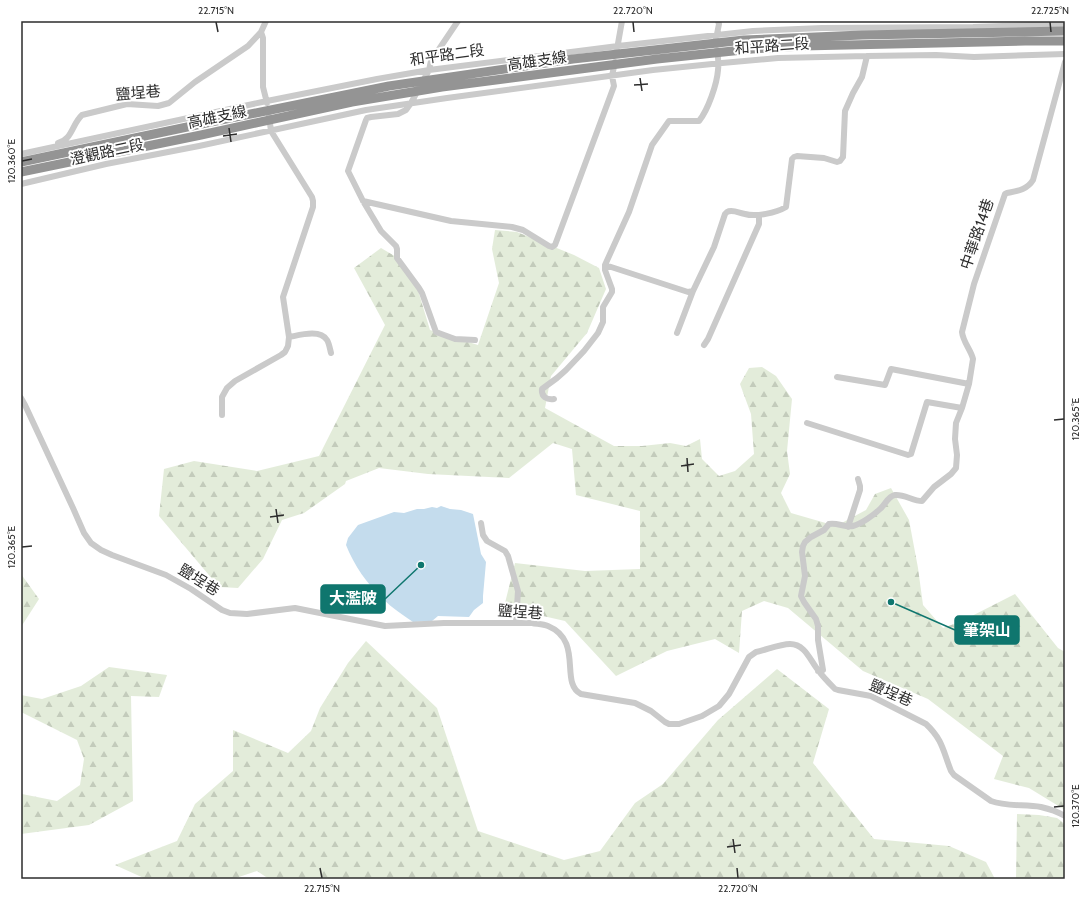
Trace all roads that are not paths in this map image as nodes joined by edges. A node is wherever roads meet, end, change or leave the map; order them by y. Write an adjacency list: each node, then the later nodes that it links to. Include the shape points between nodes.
1 (266, 21): 8 (street, 鹽埕巷)
2 (458, 21): 16 (street, via 431,61)
3 (622, 21): 11 (street)
4 (718, 21): 9 (street)
5 (875, 24): 6 (street, 和平路二段, via 973,27); 9 (street, 和平路二段, via 753,31)
6 (1065, 24)
7 (1065, 31): 24 (highway, 高雄支線, via 744,40 573,59 390,86)
8 (261, 32): 18 (street, via 263,87); 23 (street, 鹽埕巷, via 245,49 195,82 169,103 158,106 127,104 82,115 67,139)
9 (716, 36): 11 (street, 和平路二段); 15 (street)
10 (1065, 41): 25 (highway, 高雄支線, via 795,46 752,48 657,59 442,87 352,102)
11 (618, 46): 16 (street, 和平路二段); 17 (street)
12 (1065, 54): 13 (street, 和平路二段, via 974,57)
13 (867, 56): 15 (street, 和平路二段, via 778,58); 28 (street, via 862,77 845,111 842,159 837,162 824,158 794,157 786,207)
14 (1065, 62): 37 (street, 中華路14巷, via 1033,180 1024,189 1005,194 974,284 962,332 972,356)
15 (718, 63): 17 (street, 和平路二段); 29 (street, via 705,114 699,121 669,121 652,145 629,212)
16 (428, 70): 18 (street, 和平路二段); 19 (street)
17 (612, 76): 19 (street, 和平路二段); 27 (street, via 614,86 557,242 552,247 523,230 512,227 450,221)
18 (267, 101): 20 (street, 和平路二段); 21 (street)
19 (411, 103): 21 (street, 和平路二段); 27 (street, via 406,110 398,114 371,117 366,120 348,171)
20 (194, 117): 23 (street, 澄觀路二段)
21 (271, 131): 22 (street, 和平路二段); 32 (street, via 313,201 283,297)
22 (199, 146): 26 (street, 澄觀路二段)
23 (21, 152)
24 (21, 162)
25 (21, 172)
26 (21, 184)
27 (363, 201): 33 (street, via 381,231 396,246 396,258 419,288 436,332 455,339)
28 (759, 215): 30 (street, via 746,215 731,210 726,212 714,248); 34 (street, via 759,224)
29 (605, 265): 30 (street); 39 (street, via 612,292 603,307 603,322 584,351 558,378 542,389 545,398)
30 (693, 292): 31 (street)
31 (677, 333)
32 (290, 337): 35 (street, via 309,334 322,336 328,341); 41 (street, via 285,352 227,388 222,397)
33 (475, 340)
34 (704, 345)
35 (331, 352)
36 (837, 377): 37 (street, via 885,385 891,369)
37 (968, 384): 40 (street, 中華路14巷)
38 (21, 398): 46 (street, 鹽埕巷, via 91,543 112,555 166,575 222,610 247,614 295,608 385,626 444,622)
39 (554, 399)
40 (962, 408): 42 (street, via 926,402 911,454 908,455); 45 (street, 中華路14巷, via 956,423 956,468 951,474 937,484 922,501 894,495 879,510 856,525)
41 (222, 415)
42 (807, 423)
43 (858, 479): 45 (street, via 860,490)
44 (481, 522): 46 (street, via 487,541 505,551 508,556 518,591)
45 (848, 527): 47 (street, via 829,524 824,530 808,538 803,546 805,576 801,596 818,626 823,670)
46 (516, 623): 47 (street, 鹽埕巷, via 546,625 560,634 568,647 570,673 577,692 635,703 669,724 695,719 719,706 729,694 749,657 756,652 790,644 796,645 806,652)
47 (818, 671): 48 (street, 鹽埕巷, via 835,689 871,696 926,724 940,740 954,775 991,801 1041,807)
48 (1065, 816)

